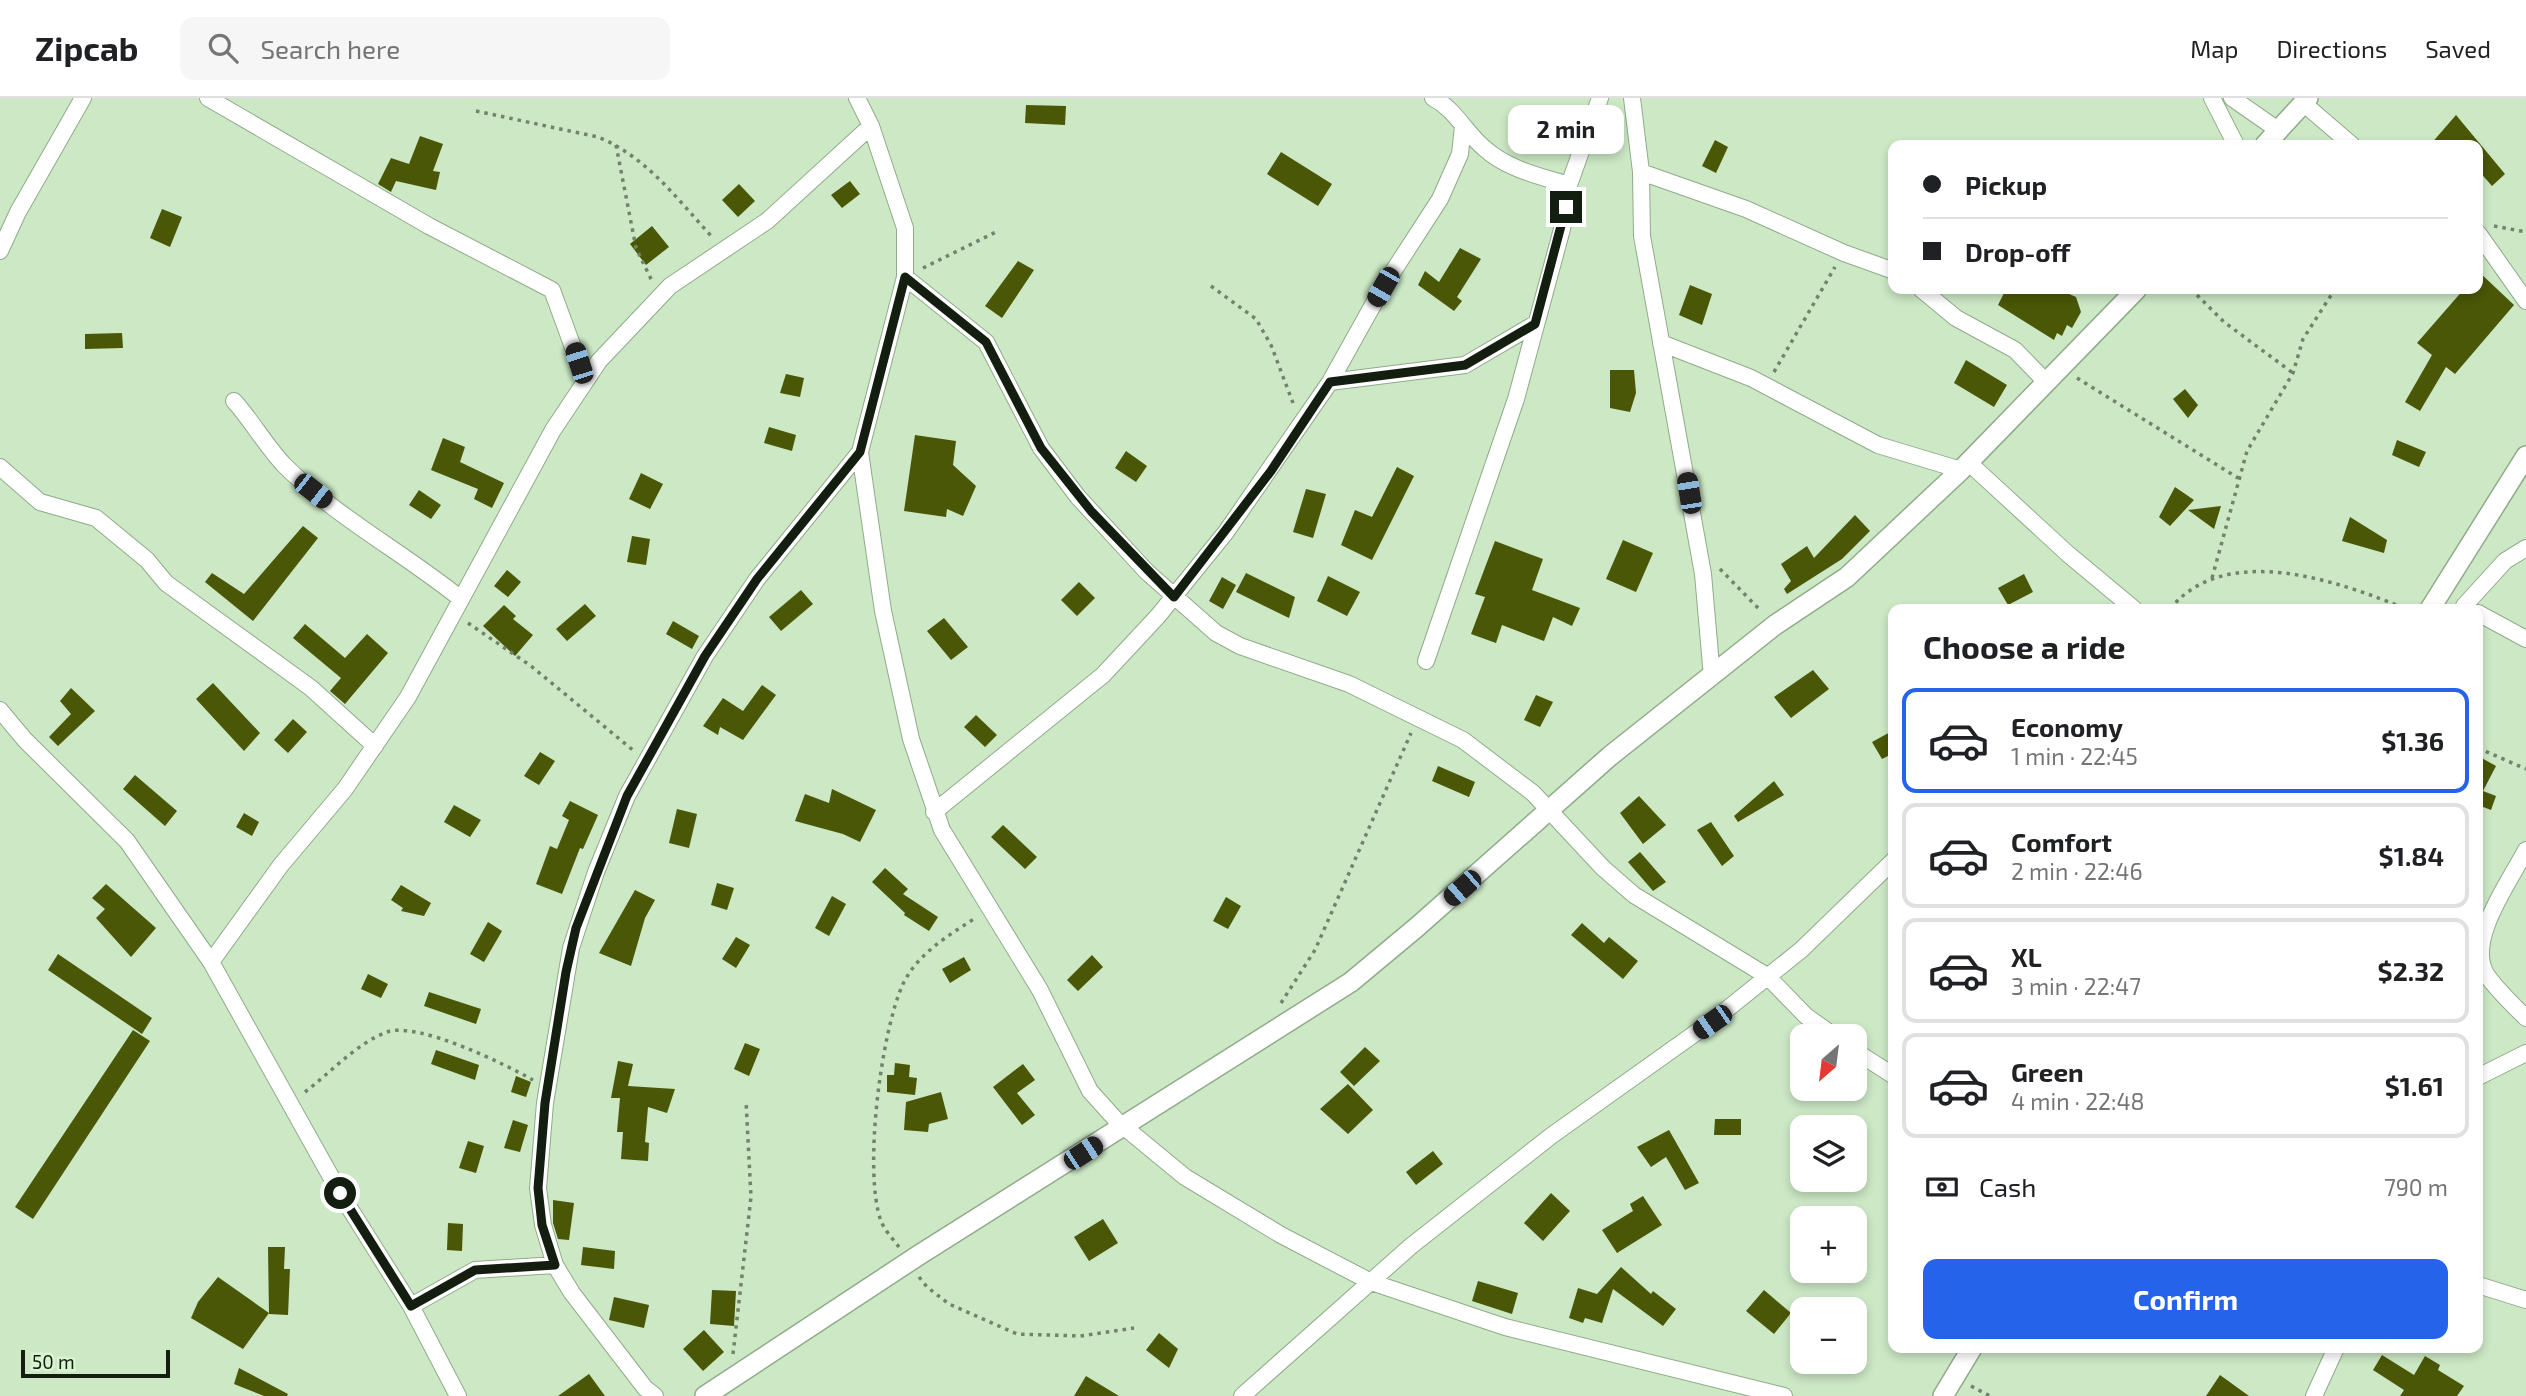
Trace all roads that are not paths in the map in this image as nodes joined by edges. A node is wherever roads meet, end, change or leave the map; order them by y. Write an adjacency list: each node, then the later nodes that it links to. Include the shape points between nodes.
1 (83, 98): 18 (street)
2 (208, 98): 26 (street, via 429,226 552,290)
3 (857, 98): 10 (street)
4 (1433, 98): 11 (street, via 1449,108)
5 (1600, 98): 16 (street)
6 (1632, 98): 15 (street)
7 (2212, 98): 13 (street)
8 (2232, 98): 12 (street)
9 (2305, 101): 12 (street); 14 (street)
10 (871, 126): 20 (street, via 905,228); 26 (street, via 774,215 659,296)
11 (1463, 126): 16 (street, via 1499,160); 27 (street, via 1460,154 1440,199 1383,287)
12 (2272, 138)
13 (2233, 140)
14 (2347, 140)
15 (1642, 172): 19 (street, via 1746,209); 25 (street, via 1642,236)
16 (1569, 185): 24 (street, via 1562,229)
17 (2483, 230): 23 (street)
18 (0, 251)
19 (1888, 269)
20 (905, 277): 30 (street); 35 (street, via 986,342 1041,448 1093,514)
21 (1927, 294): 28 (street, via 1956,318 2015,350)
22 (2132, 294): 28 (street)
23 (2526, 301)
24 (1535, 324): 27 (street, via 1465,365); 42 (street, via 1487,491)
25 (1661, 342): 32 (street, via 1768,387 1878,445); 43 (street, via 1707,606)
26 (585, 380): 36 (street)
27 (1330, 382): 35 (street, via 1226,532)
28 (2047, 383): 32 (street)
29 (234, 401): 36 (street, via 282,463 313,491)
30 (860, 452): 47 (street, via 883,611 911,739); 61 (street, via 738,605 627,796 576,928 547,1088 538,1188 542,1225)
31 (2526, 456): 37 (street)
32 (1965, 466): 38 (street); 43 (street, via 1847,576 1775,625)
33 (0, 467): 45 (street, via 40,502 96,518 147,560 166,583 311,688)
34 (2526, 548): 39 (street, via 2505,561)
35 (1174, 597): 46 (street, via 1234,644 1330,676 1469,744 1527,787); 47 (street, via 1084,692)
36 (461, 598): 45 (street, via 408,697)
37 (2434, 601)
38 (2128, 604)
39 (2475, 604)
40 (2483, 616): 41 (street)
41 (2526, 639)
42 (1426, 661)
43 (1712, 677): 46 (street)
44 (0, 710): 52 (street, via 127,841)
45 (375, 746): 52 (street)
46 (1547, 811): 53 (street, via 1634,895); 60 (street, via 1351,982)
47 (934, 812): 60 (street, via 1040,990 1090,1091)
48 (2526, 850): 50 (street)
49 (1888, 866): 53 (street)
50 (2483, 930)
51 (2483, 954): 54 (street, via 2486,973)
52 (211, 962): 65 (street)
53 (1768, 976): 55 (street); 62 (street, via 1712,1022 1551,1136)
54 (2526, 1018)
55 (1817, 1024)
56 (2526, 1053): 59 (street)
57 (1867, 1059): 58 (street)
58 (1888, 1072)
59 (2483, 1074)
60 (1124, 1127): 62 (street, via 1185,1177); 70 (street)
61 (555, 1265): 65 (street, via 475,1270); 69 (street)
62 (1371, 1282): 71 (street); 72 (street, via 1504,1327)
63 (2483, 1287): 64 (street)
64 (2526, 1300)
65 (411, 1306): 68 (street)
66 (1969, 1353): 73 (street)
67 (2334, 1353): 74 (street)
68 (458, 1396)
69 (655, 1396)
70 (705, 1396)
71 (1241, 1396)
72 (1784, 1396)
73 (1943, 1396)
74 (2314, 1396)

